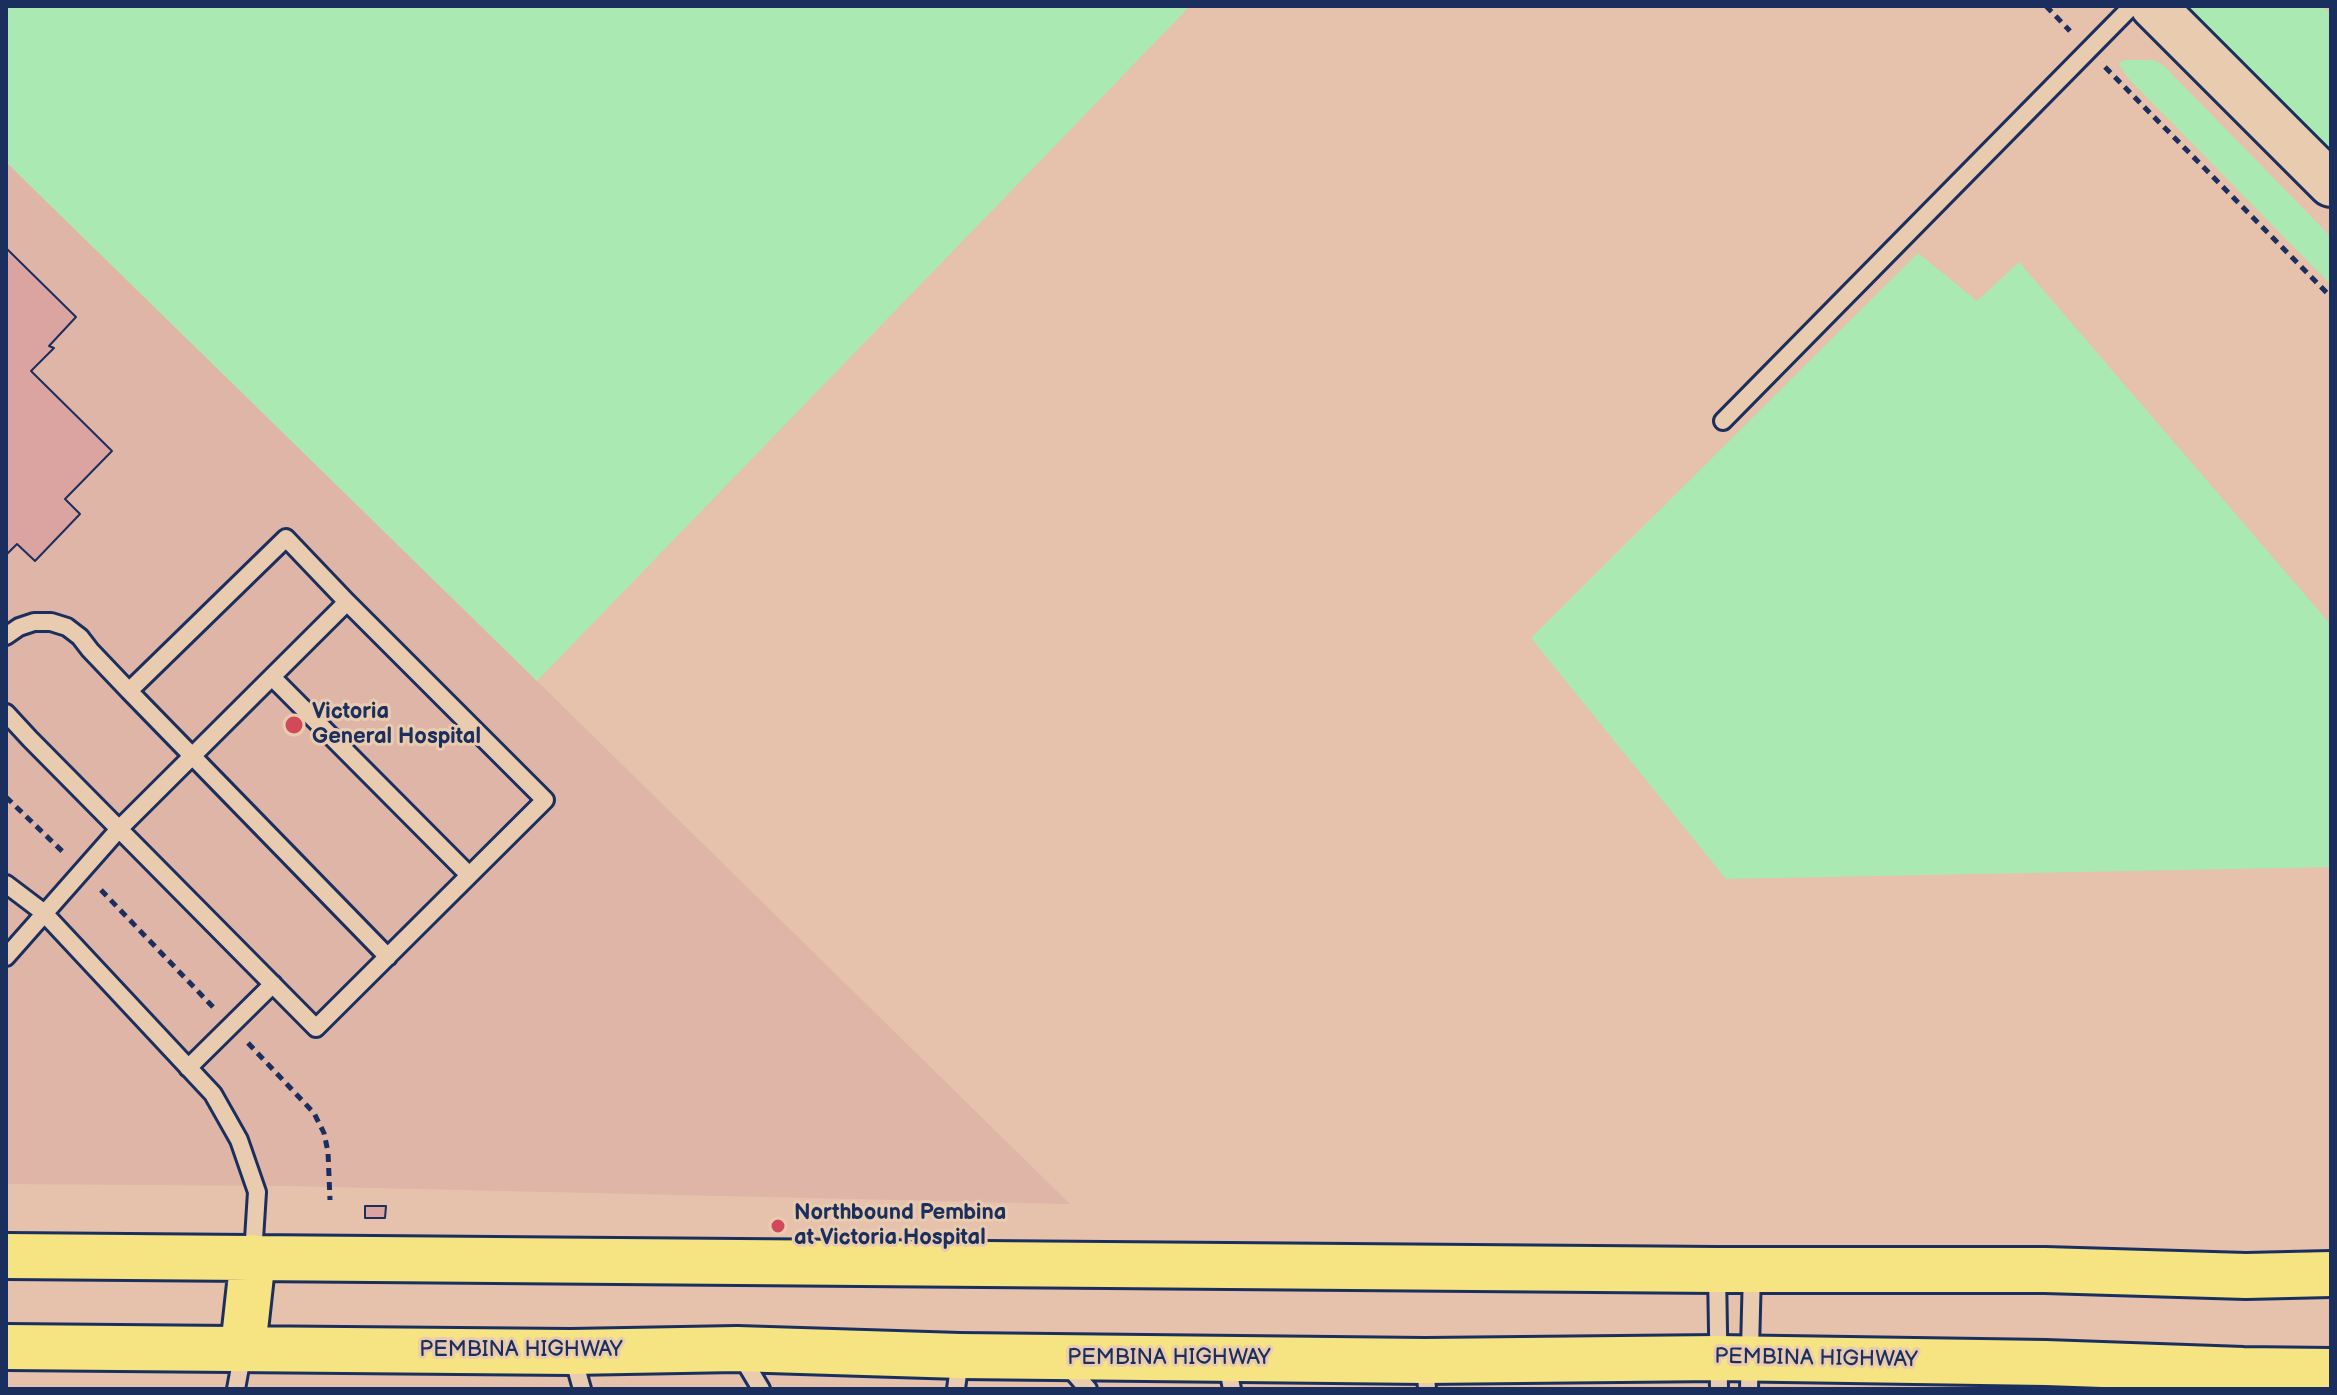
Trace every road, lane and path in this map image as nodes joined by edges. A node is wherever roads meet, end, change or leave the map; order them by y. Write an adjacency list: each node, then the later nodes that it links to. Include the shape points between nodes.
1 (2046, 6): 4 (path)
2 (2132, 6): 4 (lane)
3 (2153, 6): 5 (main road)
4 (2090, 51): 6 (path); 7 (lane)
5 (2331, 184)
6 (2331, 297)
7 (1723, 421)
8 (347, 602): 10 (lane); 11 (lane, via 286,538); 17 (lane, via 545,800)
9 (6, 636): 11 (lane, via 34,622 67,627)
10 (272, 677): 13 (lane); 17 (lane)
11 (129, 691): 13 (lane)
12 (6, 713): 15 (lane)
13 (192, 756): 15 (lane); 21 (lane)
14 (6, 797): 16 (path)
15 (119, 829): 16 (lane); 22 (lane)
16 (82, 870): 19 (lane); 23 (path)
17 (469, 875): 21 (lane)
18 (6, 884): 19 (lane)
19 (43, 912): 20 (lane); 24 (lane)
20 (6, 957)
21 (388, 957): 22 (lane, via 316,1028)
22 (273, 984): 23 (lane)
23 (231, 1025): 24 (lane); 25 (path, via 314,1113 328,1152)
24 (188, 1068): 27 (lane, via 213,1094 251,1174 257,1192)
25 (330, 1200)
26 (6, 1256): 27 (main road)
27 (253, 1257): 28 (main road); 32 (main road)
28 (1735, 1270): 29 (main road); 38 (lane); 38 (lane)
29 (2331, 1274)
30 (6, 1347): 32 (main road, PEMBINA HIGHWAY)
31 (737, 1349): 33 (main road, PEMBINA HIGHWAY); 35 (main road, PEMBINA HIGHWAY); 40 (lane)
32 (240, 1369): 33 (main road, PEMBINA HIGHWAY)
33 (576, 1370)
34 (2331, 1371): 38 (main road, PEMBINA HIGHWAY)
35 (958, 1373): 36 (main road, PEMBINA HIGHWAY)
36 (1074, 1373): 37 (main road, PEMBINA HIGHWAY)
37 (1229, 1374): 39 (main road, PEMBINA HIGHWAY)
38 (1734, 1374): 39 (main road, PEMBINA HIGHWAY)
39 (1426, 1375)
40 (761, 1389)

